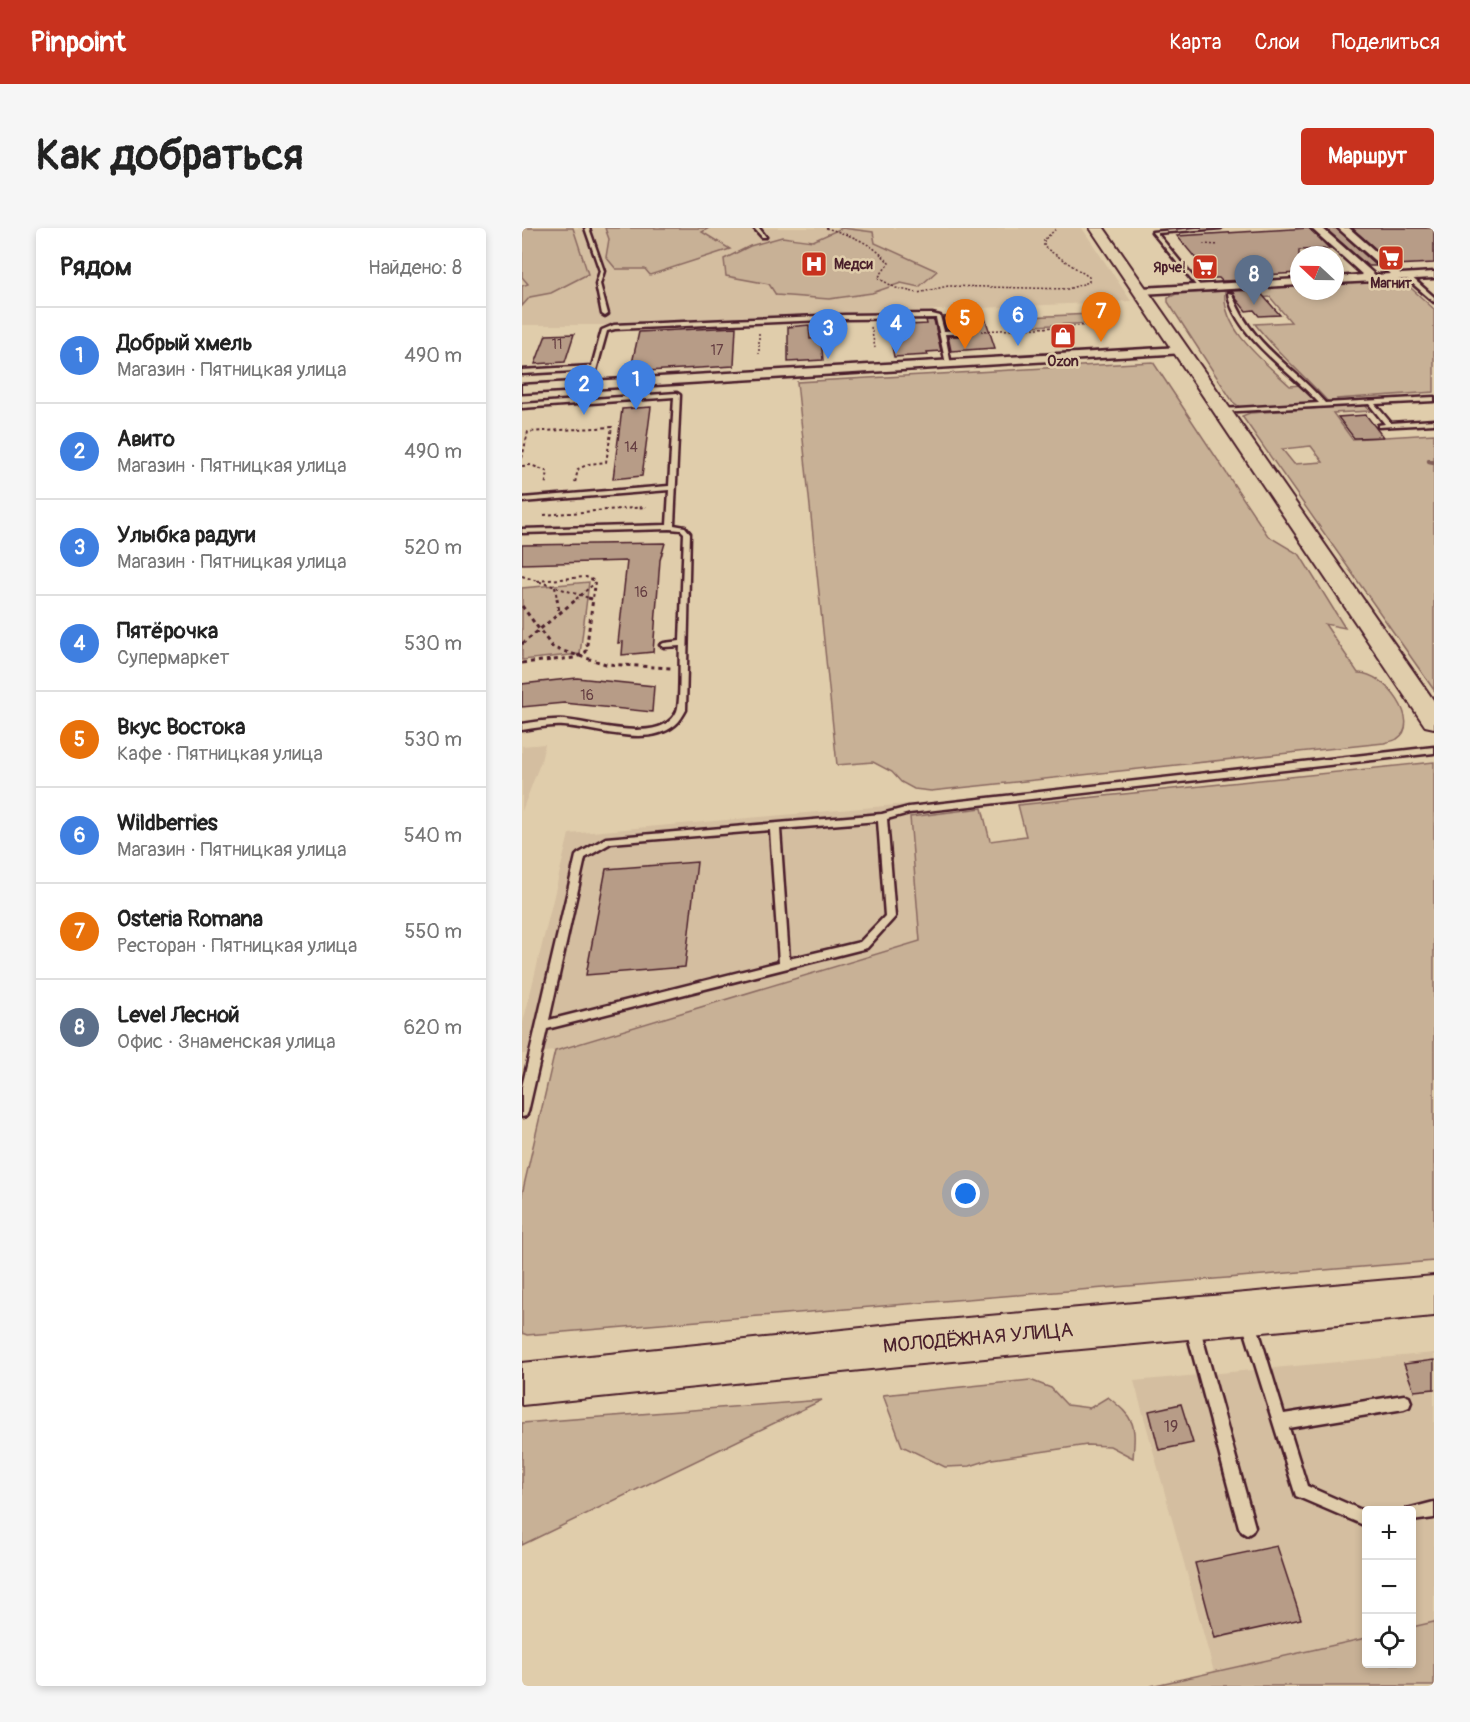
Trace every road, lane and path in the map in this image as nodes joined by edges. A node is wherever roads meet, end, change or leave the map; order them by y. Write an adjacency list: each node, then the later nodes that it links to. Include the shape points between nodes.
1 (587, 228): 22 (lane, via 602,271 598,284)
2 (756, 228): 10 (lane)
3 (826, 228): 4 (path, via 851,234 884,255 889,263 878,278 896,288 918,293 958,285 1068,289 1089,282 1089,278 1044,247 1044,240)
4 (1057, 228)
5 (1097, 228): 19 (street)
6 (1219, 228): 9 (lane)
7 (1316, 228): 15 (street)
8 (1343, 228): 14 (street)
9 (1153, 230): 18 (lane)
10 (764, 236)
11 (1203, 244): 12 (path)
12 (1219, 245)
13 (1434, 275): 14 (street)
14 (1403, 277): 15 (street); 21 (lane)
15 (1372, 278): 16 (street)
16 (1344, 280)
17 (1290, 283): 18 (street)
18 (1199, 288): 19 (street)
19 (1142, 291): 29 (street)
20 (1230, 294): 38 (lane, via 1233,309 1248,331 1273,359 1307,384)
21 (1434, 300)
22 (605, 314)
23 (870, 318): 24 (lane); 27 (lane, via 932,316 941,319); 28 (path)
24 (759, 321): 30 (path); 32 (lane, via 608,328)
25 (1114, 324): 26 (path)
26 (968, 332): 27 (lane)
27 (942, 333): 31 (lane)
28 (875, 348)
29 (1180, 351): 31 (street); 40 (street)
30 (759, 354)
31 (950, 364): 34 (street)
32 (595, 368): 33 (lane); 34 (lane)
33 (522, 372)
34 (590, 384): 35 (street)
35 (522, 388)
36 (1434, 399): 37 (lane)
37 (1371, 403): 38 (lane); 42 (lane)
38 (1323, 405): 40 (lane)
39 (522, 406): 46 (lane, via 677,396)
40 (1222, 411): 74 (street)
41 (1434, 422): 42 (lane)
42 (1389, 425): 43 (lane)
43 (1380, 426)
44 (522, 458): 47 (path, via 528,432 612,426 606,462 578,470)
45 (522, 466): 48 (path, via 548,472)
46 (672, 488): 47 (lane); 57 (lane)
47 (573, 496): 48 (lane)
48 (542, 498): 49 (lane)
49 (522, 500)
50 (627, 504): 52 (path)
51 (646, 507): 52 (path)
52 (614, 510): 53 (path); 56 (path)
53 (564, 514): 54 (path); 55 (path)
54 (539, 516)
55 (585, 517)
56 (595, 518)
57 (670, 527): 58 (lane); 68 (lane, via 683,528 687,533)
58 (522, 531)
59 (522, 576): 60 (path)
60 (537, 581): 61 (path, via 586,577); 62 (path)
61 (595, 583): 63 (path); 64 (path)
62 (555, 587): 63 (path); 66 (path)
63 (580, 595): 64 (path); 66 (path)
64 (592, 599): 71 (path, via 586,652)
65 (522, 606): 67 (path)
66 (559, 613): 67 (path)
67 (539, 630): 69 (path); 71 (path, via 553,648)
68 (684, 643): 70 (lane); 73 (lane)
69 (522, 644)
70 (664, 645)
71 (580, 656): 72 (path); 73 (path, via 606,664)
72 (522, 663)
73 (683, 667): 75 (lane, via 682,710 664,729 648,734 563,723)
74 (1434, 720)
75 (522, 726)
76 (1434, 750): 77 (lane, via 909,810)
77 (882, 817): 78 (lane); 79 (lane, via 890,917 863,945)
78 (775, 828): 79 (lane); 80 (lane, via 609,840 581,856)
79 (784, 964): 80 (lane)
80 (542, 1026): 81 (lane)
81 (522, 1112)
82 (1434, 1296): 83 (street, МОЛОДЁЖНАЯ УЛИЦА)
83 (1246, 1313): 84 (street, МОЛОДЁЖНАЯ УЛИЦА); 87 (lane)
84 (1190, 1318): 85 (street, МОЛОДЁЖНАЯ УЛИЦА); 91 (lane)
85 (522, 1384)
86 (1404, 1402): 87 (lane)
87 (1280, 1422): 90 (lane, via 1301,1491)
88 (1434, 1510): 89 (lane)
89 (1416, 1513)
90 (1362, 1517)
91 (1247, 1527)

